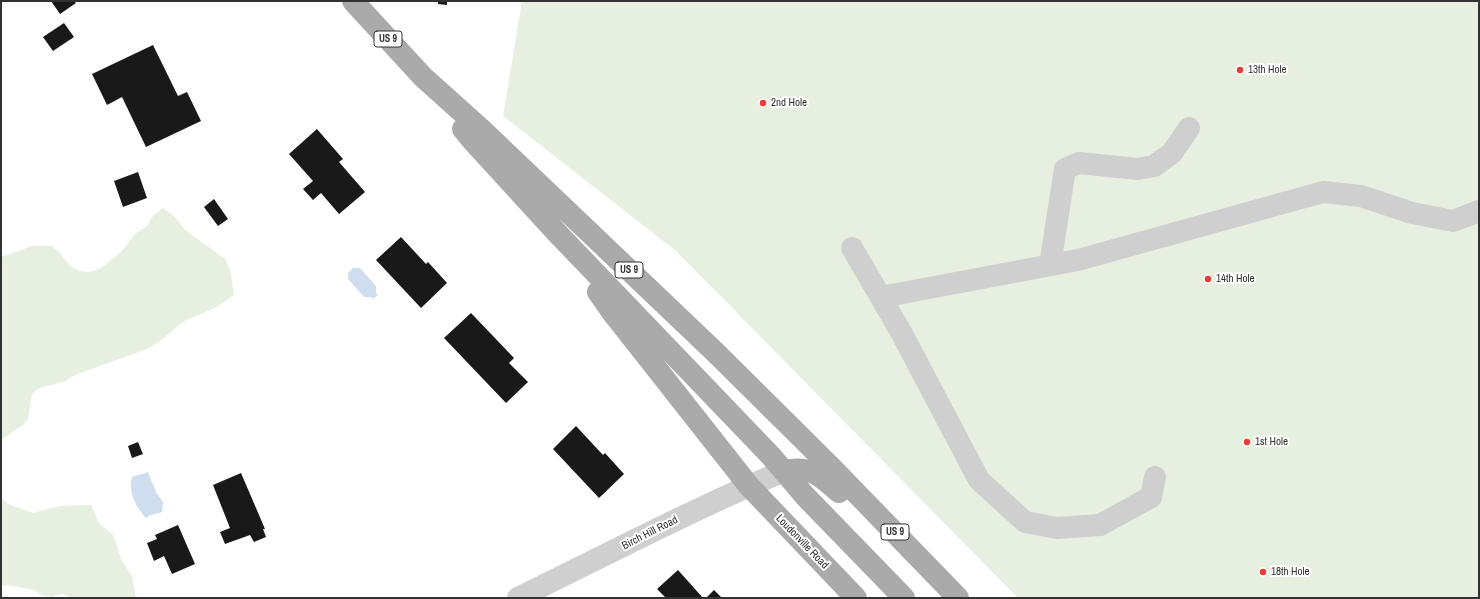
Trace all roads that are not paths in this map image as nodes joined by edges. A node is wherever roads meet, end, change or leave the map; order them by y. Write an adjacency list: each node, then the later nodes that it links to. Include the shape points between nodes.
1 (353, 1): 2 (main road, US 9)
2 (423, 77): 5 (main road, US 9, via 472,140); 12 (main road, US 9, via 716,353)
3 (1189, 128): 7 (street, via 1172,153 1154,166 1138,169 1079,163 1065,169)
4 (1479, 212): 7 (street, via 1453,221 1412,213 1361,196 1324,192 1078,260)
5 (559, 235): 9 (main road, US 9); 11 (main road, Loudonville Road, via 612,312)
6 (852, 248): 8 (street)
7 (1050, 265): 8 (street)
8 (881, 297): 10 (street, via 979,480 1024,522 1057,528 1100,525 1151,497)
9 (784, 471): 11 (street, Birch Hill Road); 12 (main road, via 802,469 818,475); 15 (main road, US 9)
10 (1156, 477)
11 (749, 486): 13 (street, Birch Hill Road); 14 (main road, Loudonville Road)
12 (937, 576): 16 (main road, US 9)
13 (518, 598)
14 (856, 598)
15 (904, 598)
16 (958, 598)

